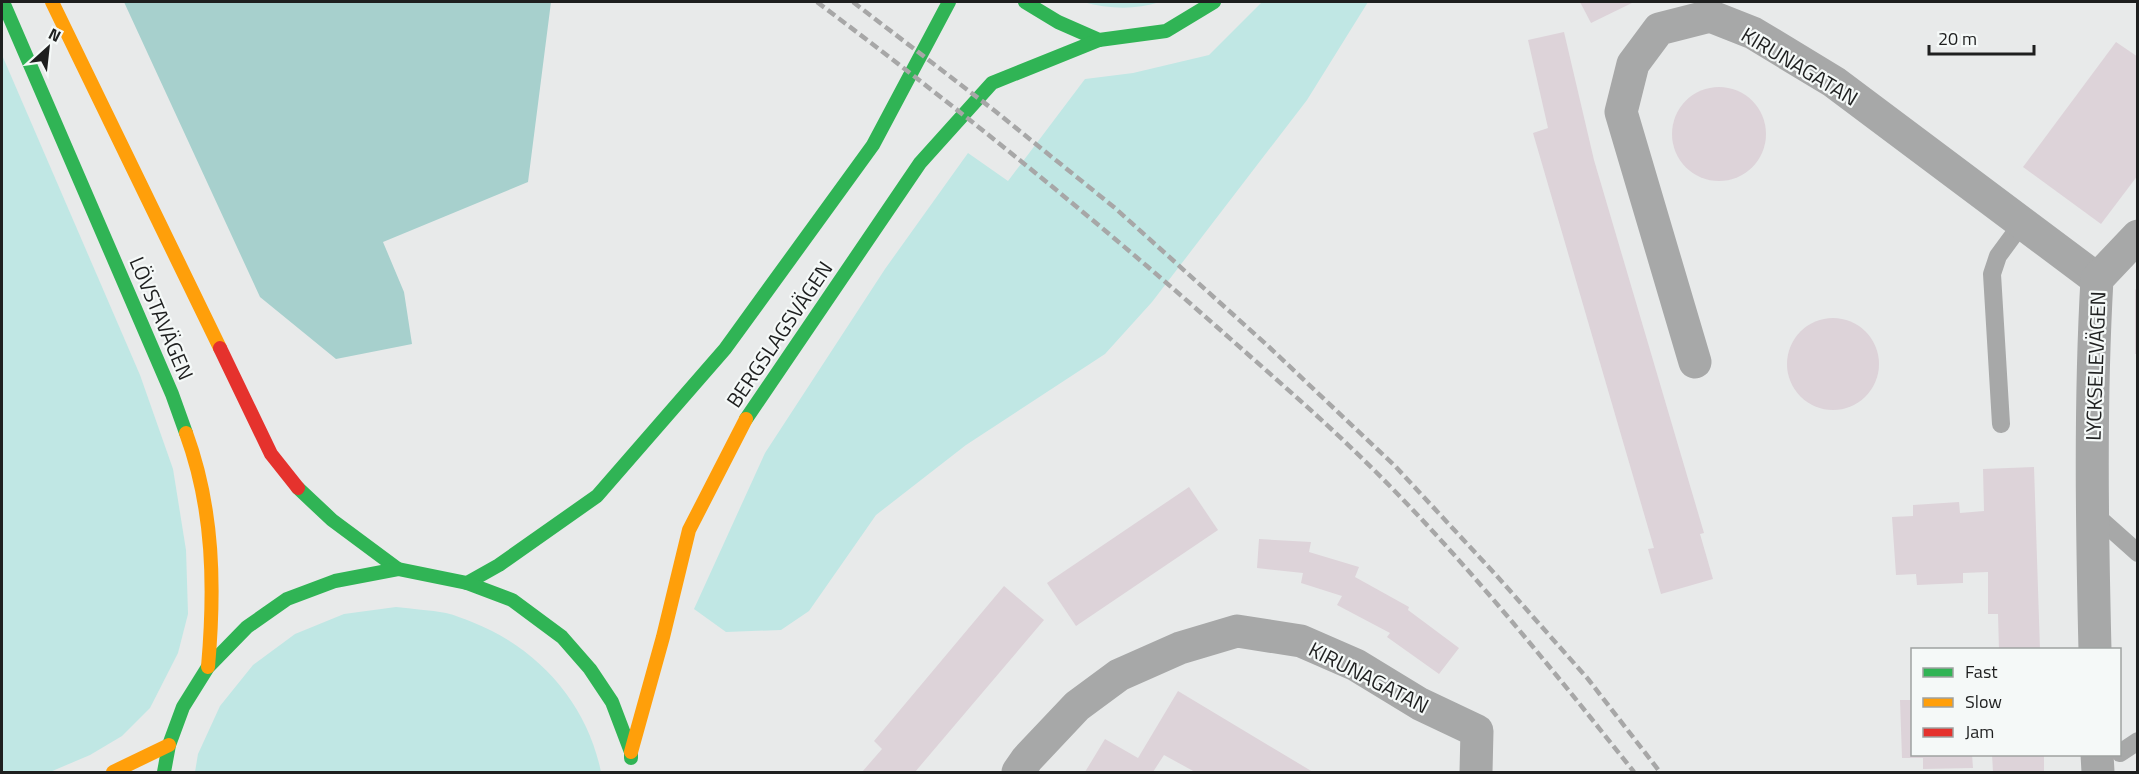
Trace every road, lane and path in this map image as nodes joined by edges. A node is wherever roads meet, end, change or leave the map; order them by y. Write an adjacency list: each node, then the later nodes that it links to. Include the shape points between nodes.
1 (3, 2): 17 (main road, LÖVSTAVÄGEN, via 193,451 206,508 213,572)
2 (52, 2): 14 (main road, LÖVSTAVÄGEN, via 271,454 302,493)
3 (949, 2): 15 (main road, BERGSLAGSVÄGEN, via 873,145 725,349 597,496 500,565)
4 (1025, 2): 6 (main road)
5 (1214, 2): 6 (main road, via 1166,31)
6 (1099, 40): 21 (main road, BERGSLAGSVÄGEN, via 992,83 920,162 744,422 689,530)
7 (2023, 222): 9 (street, KIRUNAGATAN); 10 (street, KIRUNAGATAN, via 1834,82 1753,33 1710,16 1659,30 1633,64 1621,112); 11 (lane, via 1998,256 1992,274)
8 (2138, 236): 9 (street, LYCKSELEVÄGEN)
9 (2097, 279): 12 (street, LYCKSELEVÄGEN)
10 (1695, 362)
11 (2001, 424)
12 (2091, 512): 13 (lane); 16 (street, LYCKSELEVÄGEN)
13 (2138, 553)
14 (398, 569): 15 (main road); 17 (main road, via 335,581 287,599 247,627)
15 (467, 583): 21 (main road, via 512,600 562,637 612,702)
16 (2095, 648)
17 (208, 667): 19 (main road, via 183,707)
18 (2138, 741): 20 (lane)
19 (169, 745): 22 (main road); 23 (main road)
20 (2121, 751)
21 (631, 752): 24 (main road)
22 (113, 772)
23 (164, 772)
24 (633, 772)
25 (1018, 772): 26 (street, KIRUNAGATAN, via 1077,706 1119,675 1180,648 1237,631 1301,641 1356,665 1420,704 1477,731)
26 (1476, 772)

